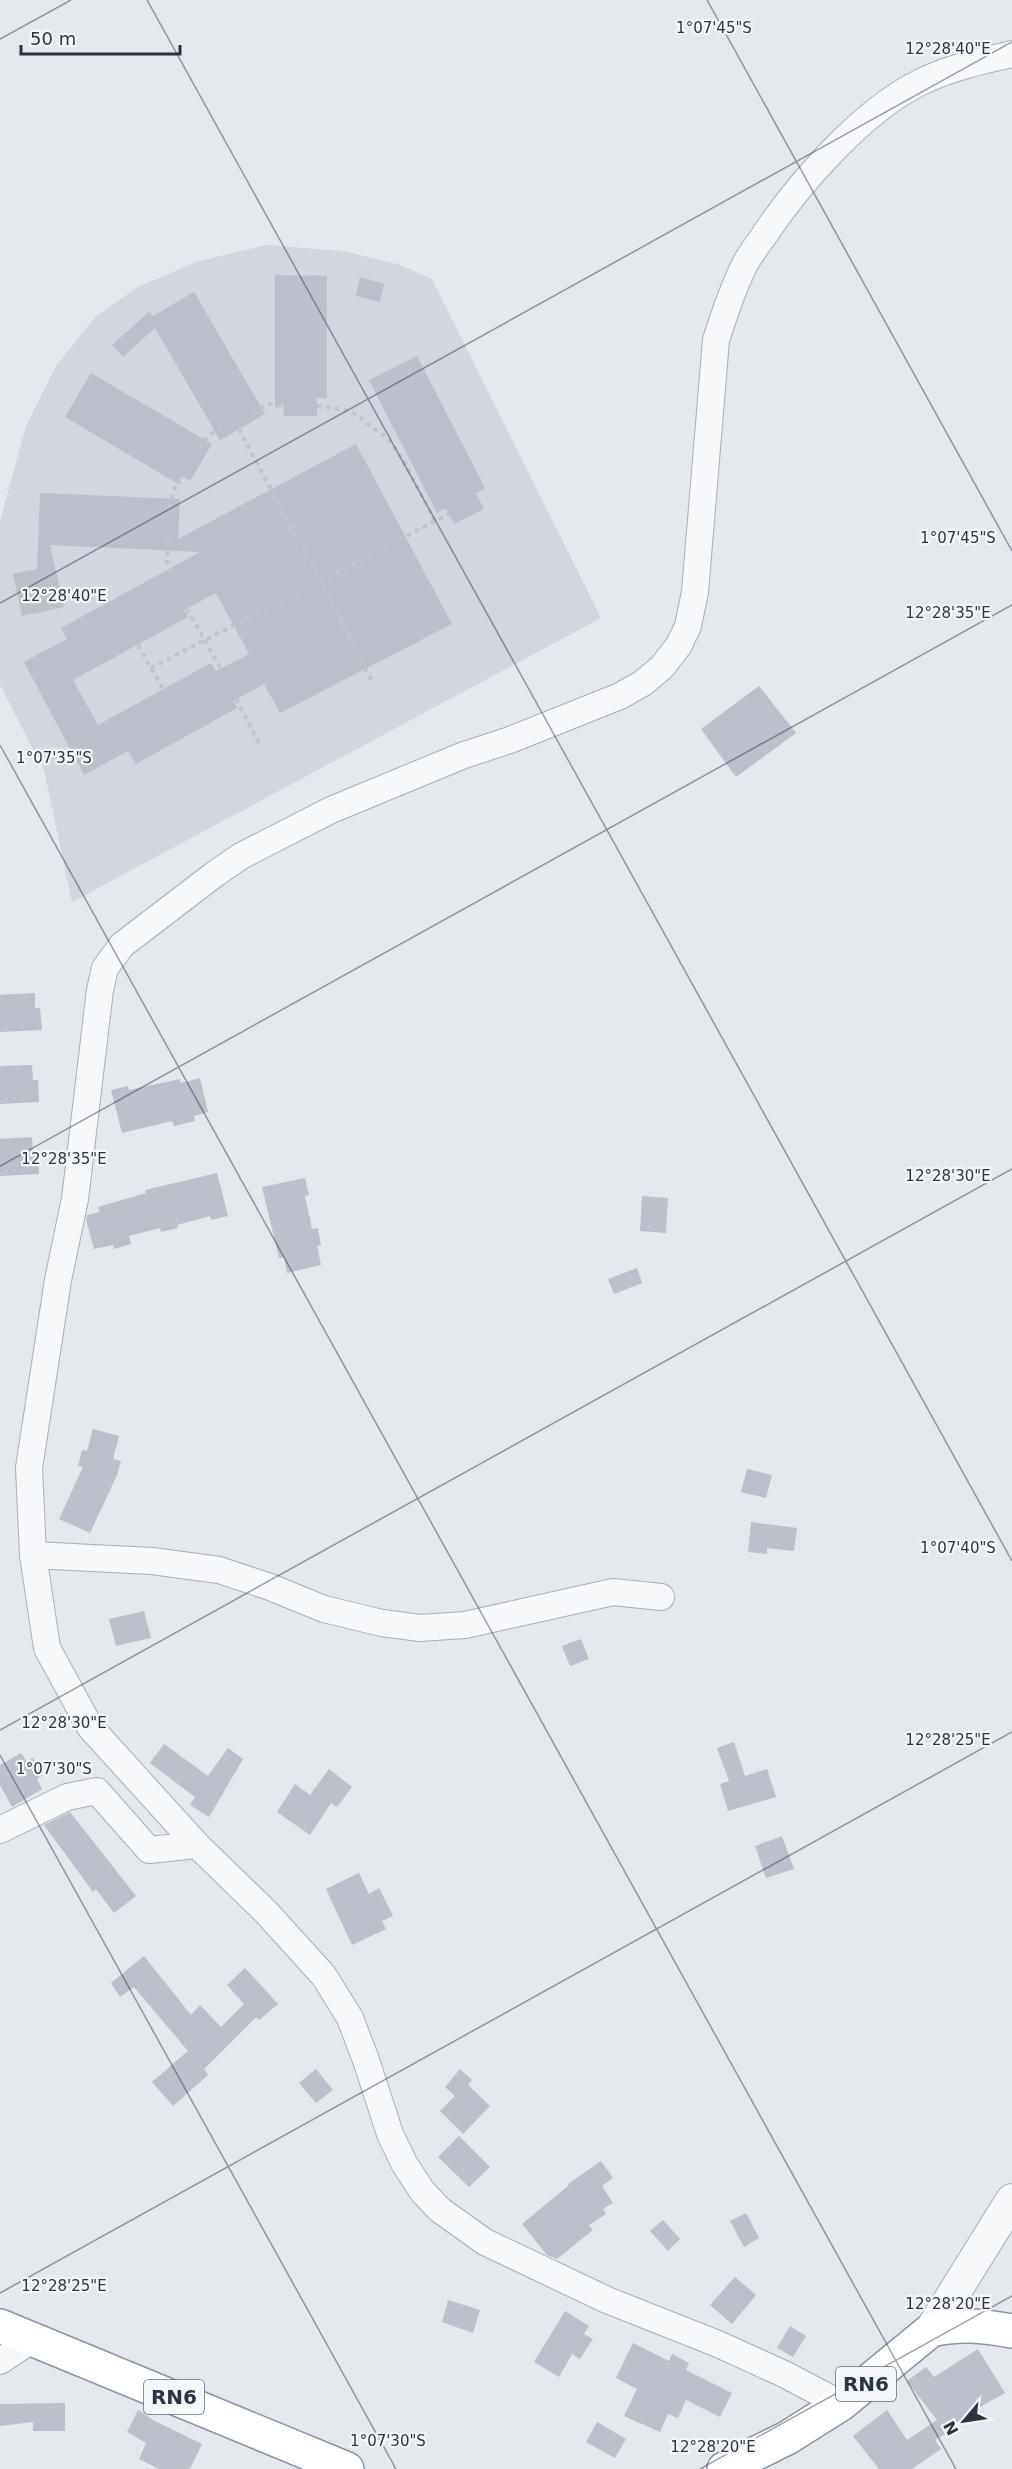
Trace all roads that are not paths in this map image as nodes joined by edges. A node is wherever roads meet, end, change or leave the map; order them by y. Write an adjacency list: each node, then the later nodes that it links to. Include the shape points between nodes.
1 (1012, 54): 2 (street, via 941,73 884,105 810,175 782,208 744,266 716,340 695,592 688,626 662,667 620,696 331,810 242,856 122,945 105,968 75,1199 58,1280 29,1468)
2 (33, 1556): 3 (street, via 152,1561 219,1570 324,1609 420,1628 465,1625 613,1592); 5 (street, via 47,1648 90,1727)
3 (661, 1597)
4 (0, 1830): 5 (street, via 67,1797 97,1791 149,1850)
5 (197, 1845): 12 (street, via 267,1912 324,1976 350,2018 404,2163 440,2210 485,2242 607,2300 784,2374)
6 (1012, 2200): 8 (street)
7 (0, 2326): 10 (highway, RN6)
8 (931, 2330): 9 (highway, RN6, via 972,2325); 12 (highway, RN6)
9 (1011, 2330)
10 (32, 2340): 11 (street); 13 (highway, RN6)
11 (0, 2361)
12 (841, 2404): 14 (highway, RN6, via 787,2438)
13 (347, 2469)
14 (724, 2469)

